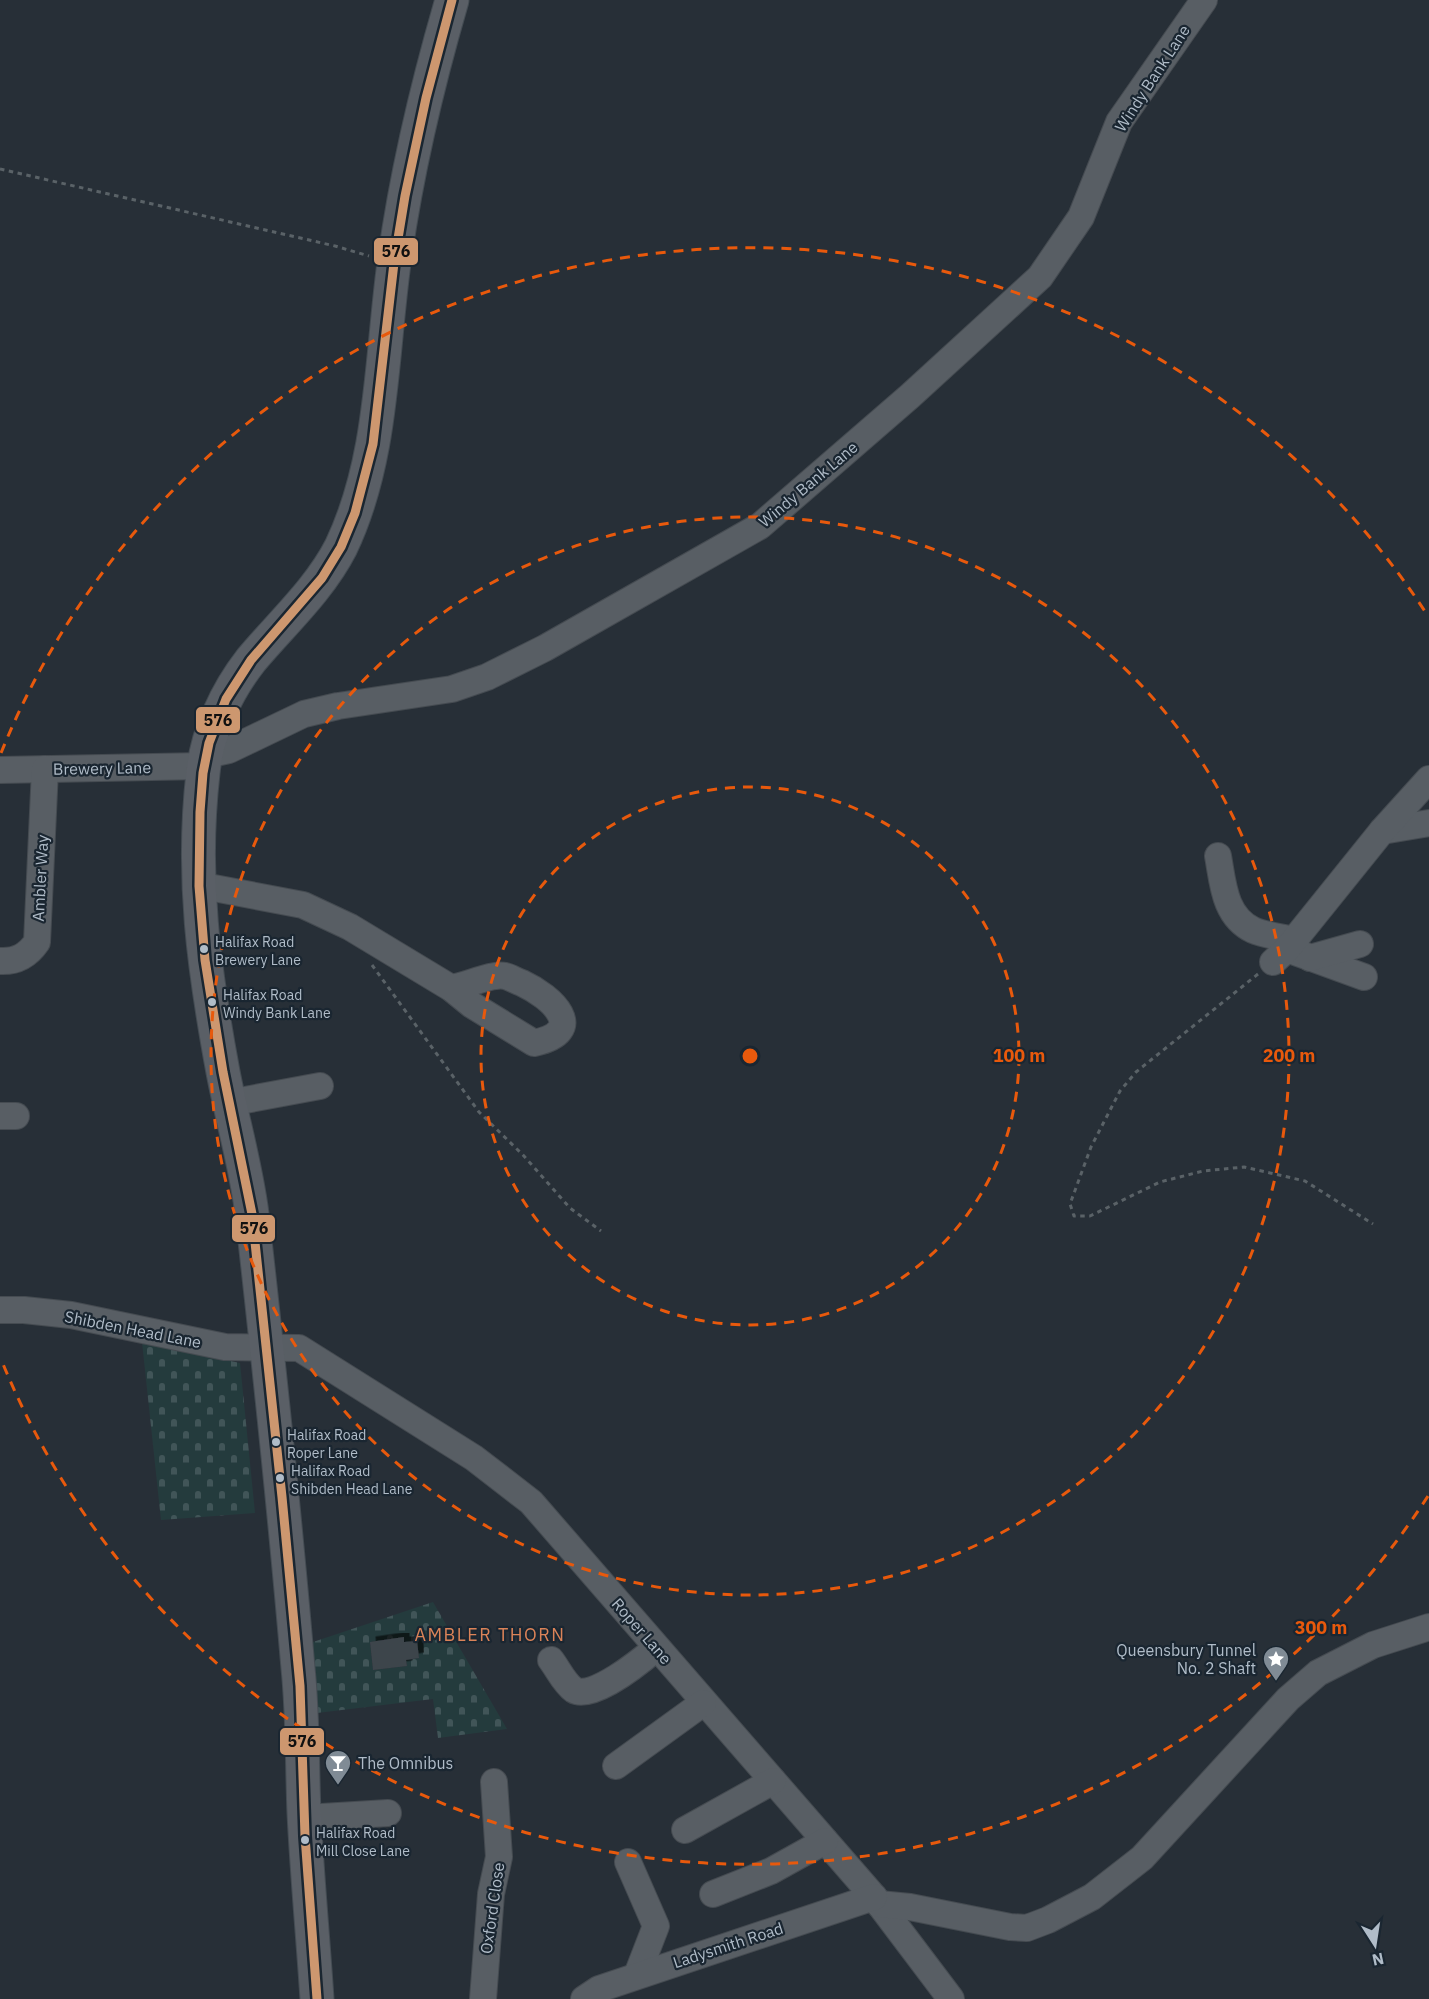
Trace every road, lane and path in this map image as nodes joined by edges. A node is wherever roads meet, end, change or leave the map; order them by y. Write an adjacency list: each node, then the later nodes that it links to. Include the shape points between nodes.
1 (452, 0): 4 (main road, via 410,163)
2 (1204, 0): 5 (street, Windy Bank Lane, via 1119,122 1081,217 1040,277 760,526 487,677 452,689 304,714)
3 (0, 169): 4 (path)
4 (394, 263): 5 (main road, via 377,416 357,508 339,552 308,596 248,665 217,717)
5 (205, 761): 6 (street, Brewery Lane); 12 (main road)
6 (45, 769): 7 (street, Brewery Lane); 15 (street, Ambler Way, via 38,942 29,953 11,962)
7 (0, 770)
8 (1429, 779): 10 (street)
9 (1429, 823): 10 (street)
10 (1382, 831): 14 (street)
11 (1218, 856): 14 (street, via 1229,906 1240,922)
12 (198, 885): 18 (street, via 303,905 350,927); 20 (main road, via 203,955)
13 (1360, 944): 14 (street)
14 (1291, 952): 17 (street); 21 (path, via 1136,1072 1120,1091 1091,1148 1070,1204 1074,1216 1090,1216 1160,1182 1203,1171 1244,1167 1305,1181)
15 (0, 961)
16 (370, 963): 22 (path, via 478,1112 570,1208)
17 (1364, 977)
18 (451, 988)
19 (320, 1086): 20 (street)
20 (229, 1103): 24 (main road, via 250,1198)
21 (1372, 1224)
22 (601, 1231)
23 (0, 1310): 24 (street, Shibden Head Lane, via 72,1315 225,1347)
24 (267, 1347): 26 (street, Roper Lane, via 299,1348 474,1458 531,1502); 33 (main road, via 299,1674)
25 (1429, 1628): 38 (street, via 1374,1645 1318,1673 1288,1699 1142,1858 1092,1897 1048,1920 1026,1928 1010,1927)
26 (656, 1648): 27 (street, via 632,1668 583,1692 570,1686); 28 (street, Roper Lane)
27 (551, 1660)
28 (704, 1703): 29 (street); 30 (street, Roper Lane)
29 (616, 1766)
30 (773, 1781): 34 (street); 35 (street, Roper Lane)
31 (494, 1782): 41 (street, Oxford Close, via 500,1857 491,1894)
32 (388, 1813): 33 (street)
33 (304, 1818): 40 (main road)
34 (685, 1830)
35 (825, 1841): 37 (street, via 771,1871); 38 (street, Roper Lane)
36 (628, 1862): 39 (street, via 656,1926)
37 (713, 1894)
38 (876, 1901): 39 (street, Ladysmith Road); 43 (street, Roper Lane)
39 (637, 1975): 42 (street, Ladysmith Road, via 599,1989)
40 (317, 1999)
41 (483, 1999)
42 (585, 1999)
43 (951, 1999)

